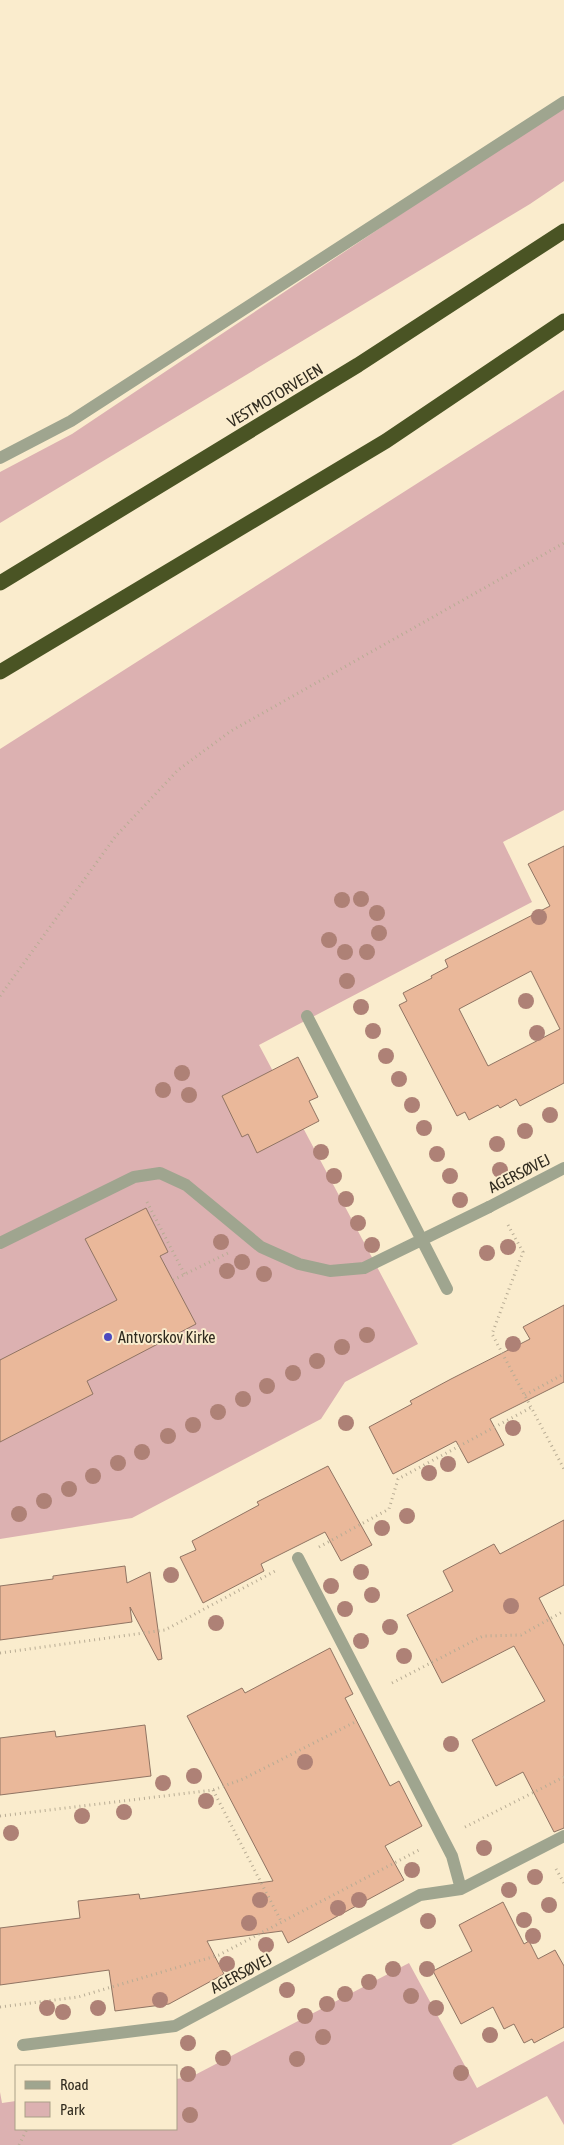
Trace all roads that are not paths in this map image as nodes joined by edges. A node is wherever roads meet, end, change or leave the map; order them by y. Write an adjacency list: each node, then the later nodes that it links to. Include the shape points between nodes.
1 (564, 102): 4 (street, via 71,421)
2 (564, 231): 5 (highway, VESTMOTORVEJEN, via 358,365)
3 (564, 321): 6 (highway, via 386,441)
4 (0, 458)
5 (0, 583)
6 (0, 672)
7 (307, 1016): 9 (street)
8 (564, 1168): 9 (street, AGERSØVEJ)
9 (422, 1240): 10 (street, AGERSØVEJ, via 364,1268 330,1271 299,1264 261,1247 186,1185 160,1173 134,1177); 11 (street)
10 (0, 1243)
11 (447, 1289)
12 (298, 1558): 14 (street, via 452,1856)
13 (564, 1836): 14 (street, AGERSØVEJ)
14 (461, 1889): 15 (street, AGERSØVEJ, via 420,1895 175,2026)
15 (23, 2044)

